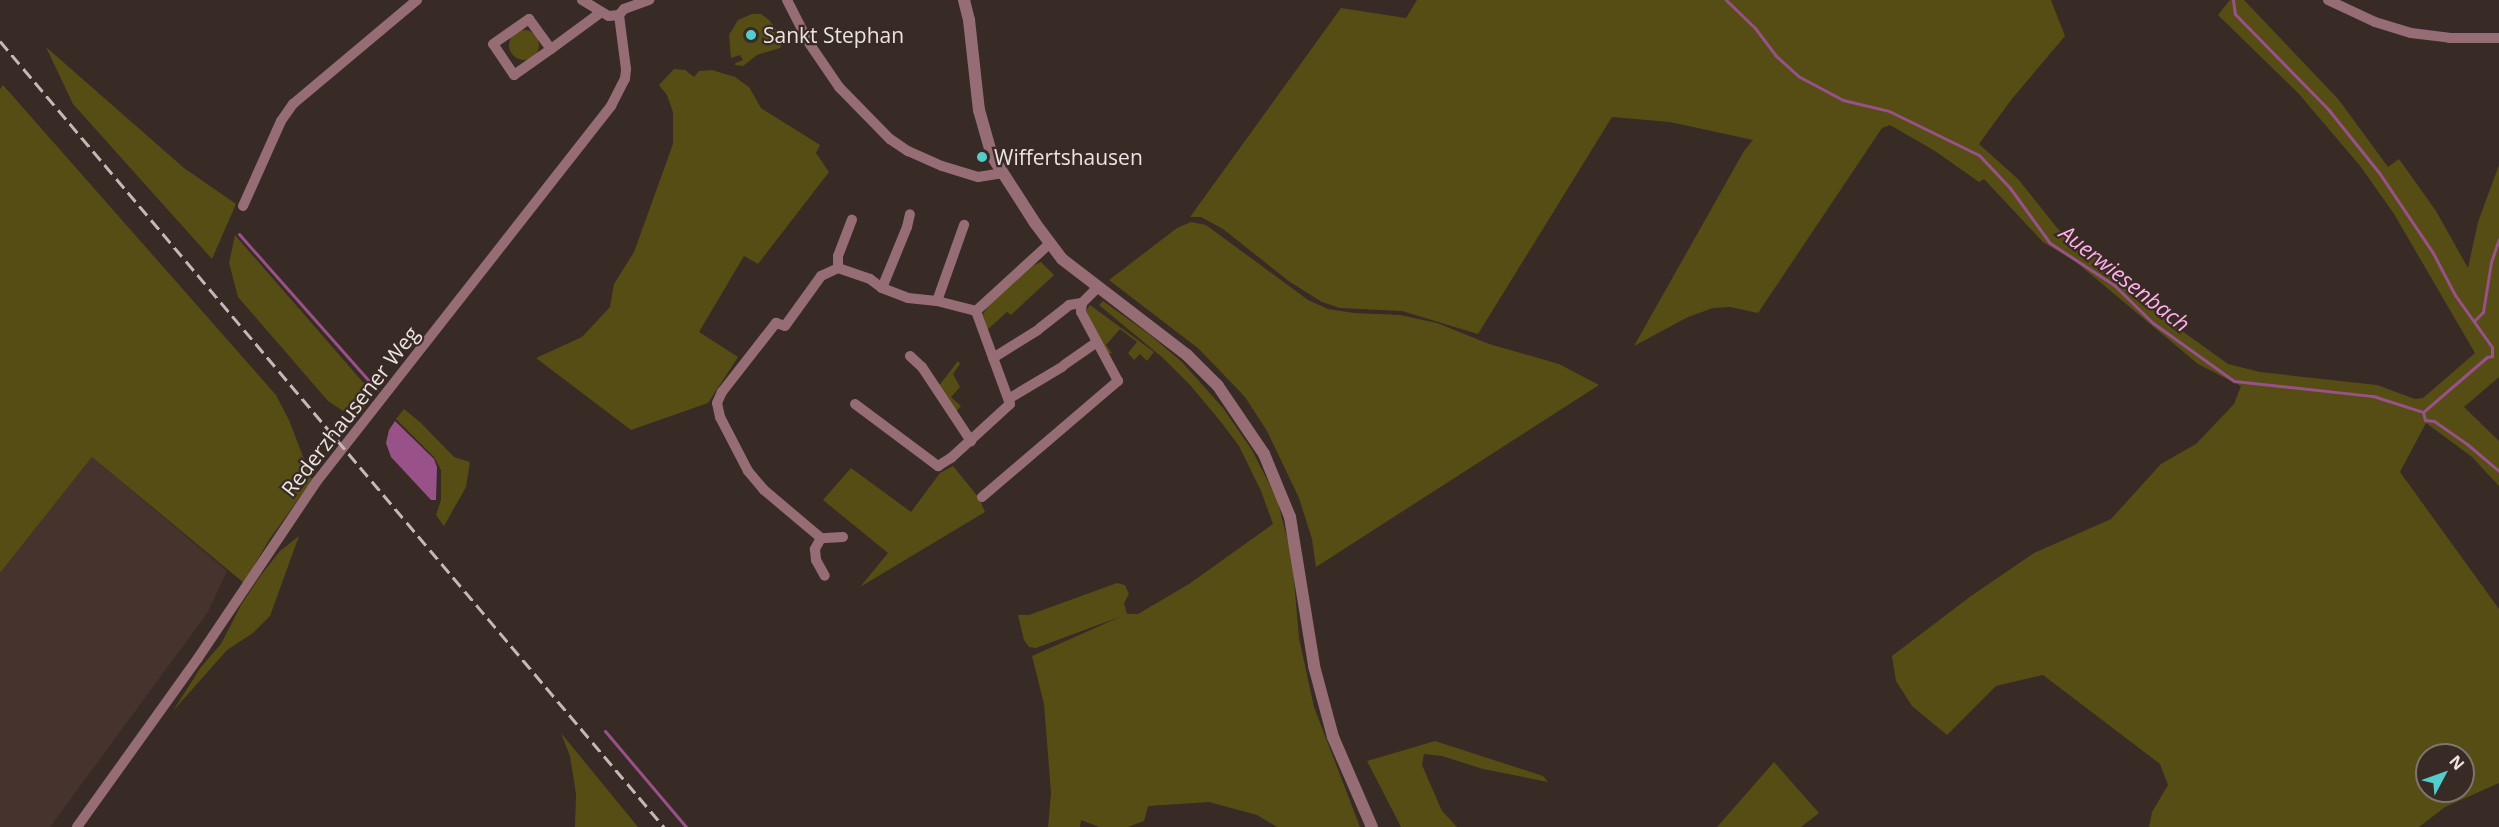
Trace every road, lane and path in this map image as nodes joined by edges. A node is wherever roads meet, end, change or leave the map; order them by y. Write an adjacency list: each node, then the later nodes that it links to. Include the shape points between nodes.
1 (417, 0): 12 (street, via 293,104 281,121)
2 (582, 0): 7 (street)
3 (649, 0): 8 (street, via 624,9)
4 (787, 0): 11 (street, via 809,43 839,87 890,139 942,166 978,177)
5 (964, 0): 11 (street, via 979,110 992,156)
6 (2328, 0): 9 (street, via 2375,22 2411,33)
7 (600, 13): 8 (street); 10 (street)
8 (619, 15): 33 (street, Rederzhausener Weg, via 626,69 611,106 317,481 198,658)
9 (2499, 38)
10 (551, 49): 10 (street, via 514,75 493,44 529,19)
11 (1002, 173): 16 (street)
12 (243, 206)
13 (910, 214): 18 (street)
14 (852, 220): 17 (street, via 838,256)
15 (964, 225): 20 (street)
16 (1050, 244): 19 (street); 22 (street)
17 (838, 268): 18 (street, via 870,279); 31 (street, via 821,276 785,326 776,323 717,403 720,417 748,471 764,490)
18 (882, 288): 20 (street, via 908,298)
19 (1097, 288): 21 (street); 34 (street, via 1187,355 1228,398 1263,454 1280,489 1296,542 1314,666 1333,737)
20 (937, 301): 22 (street)
21 (1082, 303): 23 (street, via 1085,322); 25 (street, via 1069,305)
22 (976, 311): 25 (street)
23 (1097, 342): 26 (street); 29 (street, via 1118,381)
24 (910, 356): 28 (street, via 922,367)
25 (993, 358): 26 (street)
26 (1010, 398): 28 (street, via 1007,409)
27 (855, 404): 28 (street, via 938,466)
28 (971, 441)
29 (982, 497)
30 (843, 537): 31 (street)
31 (821, 538): 32 (street, via 815,549 816,560)
32 (825, 576)
33 (76, 827)
34 (1372, 827)

